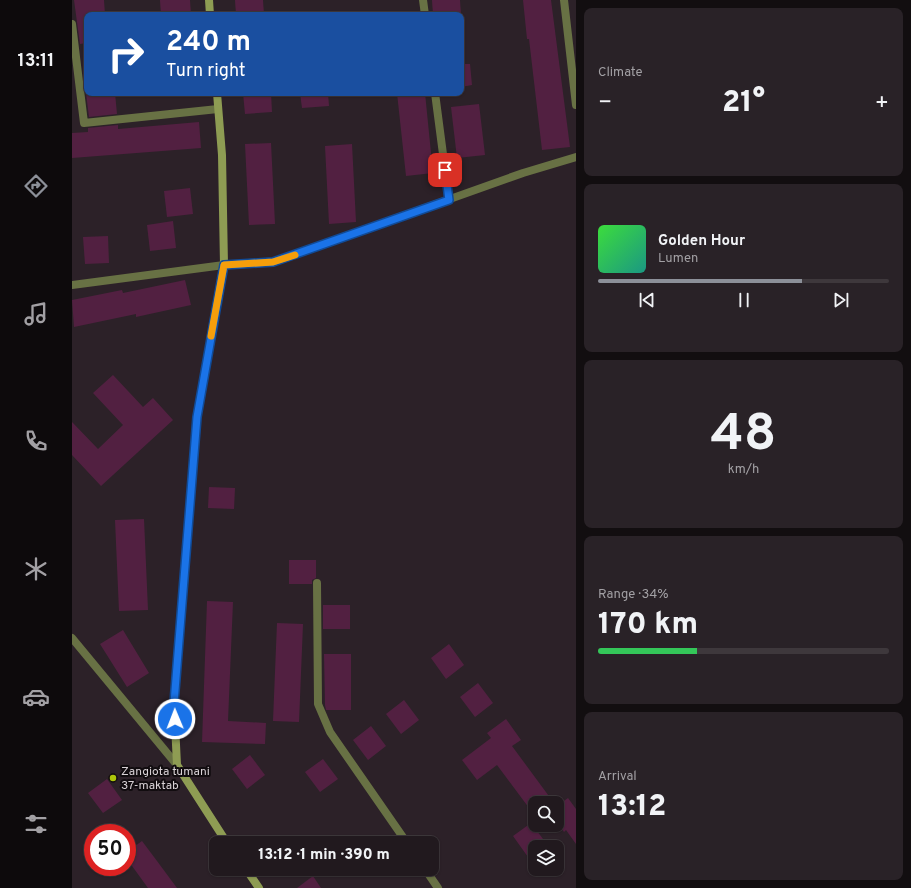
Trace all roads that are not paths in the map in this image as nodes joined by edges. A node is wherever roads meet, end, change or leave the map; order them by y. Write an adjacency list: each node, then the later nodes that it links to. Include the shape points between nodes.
1 (209, 0): 4 (main road)
2 (423, 0): 5 (street)
3 (564, 0): 9 (street)
4 (210, 12)
5 (425, 12)
6 (72, 24): 10 (street, via 84,123)
7 (217, 96): 10 (main road)
8 (435, 96): 12 (street)
9 (576, 105)
10 (218, 109): 13 (main road, via 222,155)
11 (576, 157): 12 (street)
12 (449, 200): 13 (street, via 273,262)
13 (224, 265): 14 (street); 17 (main road, via 197,417 174,703)
14 (72, 285)
15 (317, 583): 19 (street, via 318,704 330,732)
16 (72, 638): 17 (street)
17 (177, 766): 18 (main road)
18 (222, 836)
19 (402, 836)
20 (251, 876): 22 (main road)
21 (430, 876): 23 (street)
22 (259, 888)
23 (438, 888)

